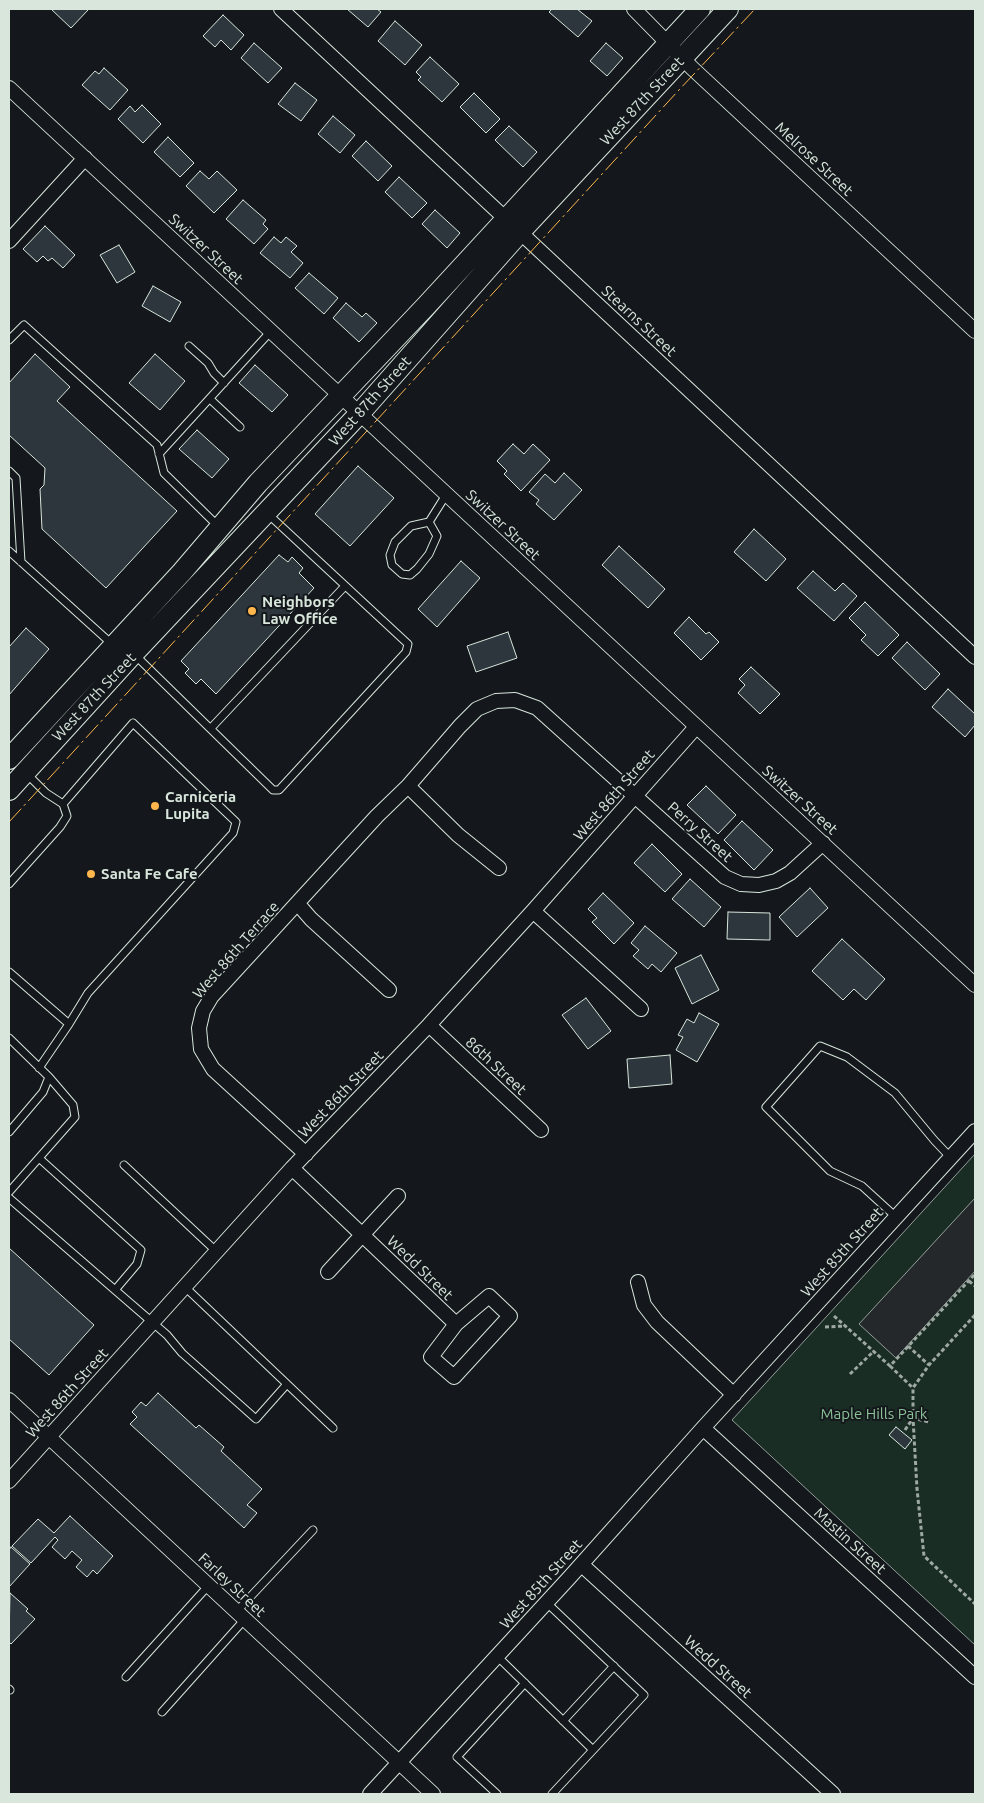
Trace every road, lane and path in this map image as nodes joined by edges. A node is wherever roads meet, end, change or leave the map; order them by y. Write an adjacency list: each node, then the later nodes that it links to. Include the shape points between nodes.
1 (281, 9): 9 (street, Stearns Street)
2 (634, 9): 5 (street, Melrose Street)
3 (700, 9): 5 (main road, West 87th Street)
4 (728, 9): 6 (main road, West 87th Street)
5 (668, 43): 6 (street, Melrose Street); 9 (main road, West 87th Street)
6 (683, 58): 9 (main road, West 87th Street); 12 (street, Melrose Street)
7 (9, 88): 8 (street, Switzer Street)
8 (85, 158): 10 (street); 11 (street, Switzer Street)
9 (513, 225): 16 (main road, West 87th Street); 18 (main road, West 87th Street); 30 (street, Stearns Street)
10 (9, 241)
11 (271, 331): 15 (lane); 16 (street, Switzer Street)
12 (975, 331)
13 (9, 340): 20 (lane, via 24,325 157,445)
14 (189, 346): 15 (lane, via 208,362)
15 (224, 384): 17 (lane)
16 (340, 395): 18 (street, Switzer Street); 25 (main road, West 87th Street)
17 (210, 399): 19 (lane); 20 (lane)
18 (359, 414): 22 (street, Switzer Street); 23 (main road, West 87th Street)
19 (240, 427)
20 (159, 454): 25 (lane, via 164,472)
21 (9, 471): 27 (lane, via 16,478)
22 (446, 495): 24 (lane); 31 (street, Switzer Street)
23 (266, 512): 28 (lane); 29 (main road, West 87th Street)
24 (429, 522): 24 (lane, via 412,526 395,542 390,555 392,565 402,574 410,574 417,569 429,554 437,536)
25 (219, 527): 29 (main road, West 87th Street)
26 (9, 551): 27 (lane)
27 (21, 562): 29 (lane)
28 (345, 586): 32 (lane); 32 (lane, via 408,644 406,652 279,790 273,790)
29 (124, 646): 32 (lane); 33 (main road, West 87th Street); 34 (main road, West 87th Street)
30 (975, 657)
31 (696, 727): 37 (street, West 86th Street); 39 (street, Switzer Street)
32 (211, 728)
33 (9, 757): 34 (street)
34 (25, 772): 36 (main road, West 87th Street); 38 (lane, via 46,793)
35 (408, 786): 37 (street, West 86th Terrace, via 477,709 496,700 515,700 537,708); 40 (street, via 458,835); 42 (street, West 86th Terrace)
36 (9, 790)
37 (636, 796): 39 (street, Perry Street, via 725,877 741,884 759,885 776,881 790,873); 43 (street, West 86th Street)
38 (63, 804): 41 (lane, via 67,816 60,827); 48 (lane, via 132,723 236,822 233,833 88,993)
39 (823, 843): 45 (street, Switzer Street)
40 (499, 868)
41 (9, 884)
42 (298, 904): 46 (street, West 86th Terrace); 56 (street, West 86th Terrace, via 212,996 203,1011 199,1028 201,1049 213,1069)
43 (533, 911): 47 (street); 49 (street, West 86th Street)
44 (9, 972): 48 (lane)
45 (975, 985)
46 (389, 990)
47 (642, 1008)
48 (69, 1024): 51 (lane)
49 (428, 1025): 53 (street, 86th Street); 56 (street, West 86th Street)
50 (9, 1038): 51 (lane)
51 (39, 1068): 52 (lane)
52 (49, 1078): 55 (lane, via 43,1092); 57 (lane, via 73,1105 75,1117)
53 (541, 1130)
54 (975, 1131): 58 (street, West 85th Street)
55 (9, 1132)
56 (306, 1154): 60 (street, West 86th Street)
57 (39, 1158): 61 (lane); 73 (lane, via 141,1250 138,1264)
58 (951, 1158): 64 (street, West 85th Street); 64 (lane, via 895,1094 847,1057 820,1046 766,1107 830,1171 862,1186)
59 (124, 1165): 66 (lane)
60 (292, 1168): 65 (street, Wedd Street); 66 (street, West 86th Street)
61 (9, 1192)
62 (398, 1196): 65 (street, Wedd Street)
63 (9, 1198): 73 (lane)
64 (896, 1217): 87 (street, West 85th Street)
65 (362, 1235): 67 (street, Wedd Street); 77 (street, Wedd Street)
66 (217, 1252): 72 (street, West 86th Street)
67 (328, 1272)
68 (975, 1274): 69 (path)
69 (969, 1280): 71 (path); 80 (path)
70 (638, 1282): 87 (street, via 644,1305 657,1322)
71 (975, 1286)
72 (185, 1287): 76 (street, West 86th Street); 85 (lane)
73 (115, 1290): 76 (lane)
74 (975, 1315): 82 (path)
75 (834, 1316): 78 (path)
76 (152, 1324): 85 (lane, via 256,1419); 94 (street, West 86th Street)
77 (456, 1324): 77 (street, Wedd Street, via 431,1357 454,1377 510,1316 489,1296)
78 (846, 1326): 79 (path); 81 (path)
79 (824, 1327)
80 (908, 1346): 82 (path); 83 (path)
81 (874, 1351): 83 (path); 84 (path)
82 (929, 1365): 86 (path)
83 (890, 1366): 86 (path)
84 (850, 1374)
85 (287, 1384): 91 (lane)
86 (913, 1388): 89 (path)
87 (734, 1395): 92 (street, West 85th Street)
88 (11, 1406): 94 (street, Farley Street)
89 (913, 1418): 90 (path); 93 (path); 100 (path, via 916,1489 924,1556)
90 (929, 1422)
91 (333, 1428)
92 (703, 1428): 97 (street, West 85th Street); 105 (street, Mastin Street)
93 (905, 1430)
94 (49, 1437): 95 (street, West 86th Street); 98 (street, Farley Street)
95 (9, 1481)
96 (313, 1530): 101 (lane)
97 (582, 1564): 99 (street, West 85th Street); 115 (street, Wedd Street)
98 (209, 1585): 101 (street, Farley Street); 104 (lane)
99 (547, 1603): 102 (street, West 85th Street); 103 (lane)
100 (975, 1604)
101 (241, 1615): 107 (lane); 110 (street, Farley Street)
102 (497, 1656): 106 (lane); 110 (street, West 85th Street)
103 (614, 1666): 108 (lane); 109 (lane, via 644,1695)
104 (126, 1677)
105 (975, 1677)
106 (525, 1683): 108 (lane); 113 (lane, via 457,1756)
107 (162, 1712)
108 (563, 1720): 109 (lane)
109 (593, 1750): 114 (lane)
110 (400, 1762): 111 (street, West 85th Street); 112 (street, Farley Street)
111 (370, 1794)
112 (433, 1794)
113 (497, 1794)
114 (552, 1794)
115 (833, 1794)

